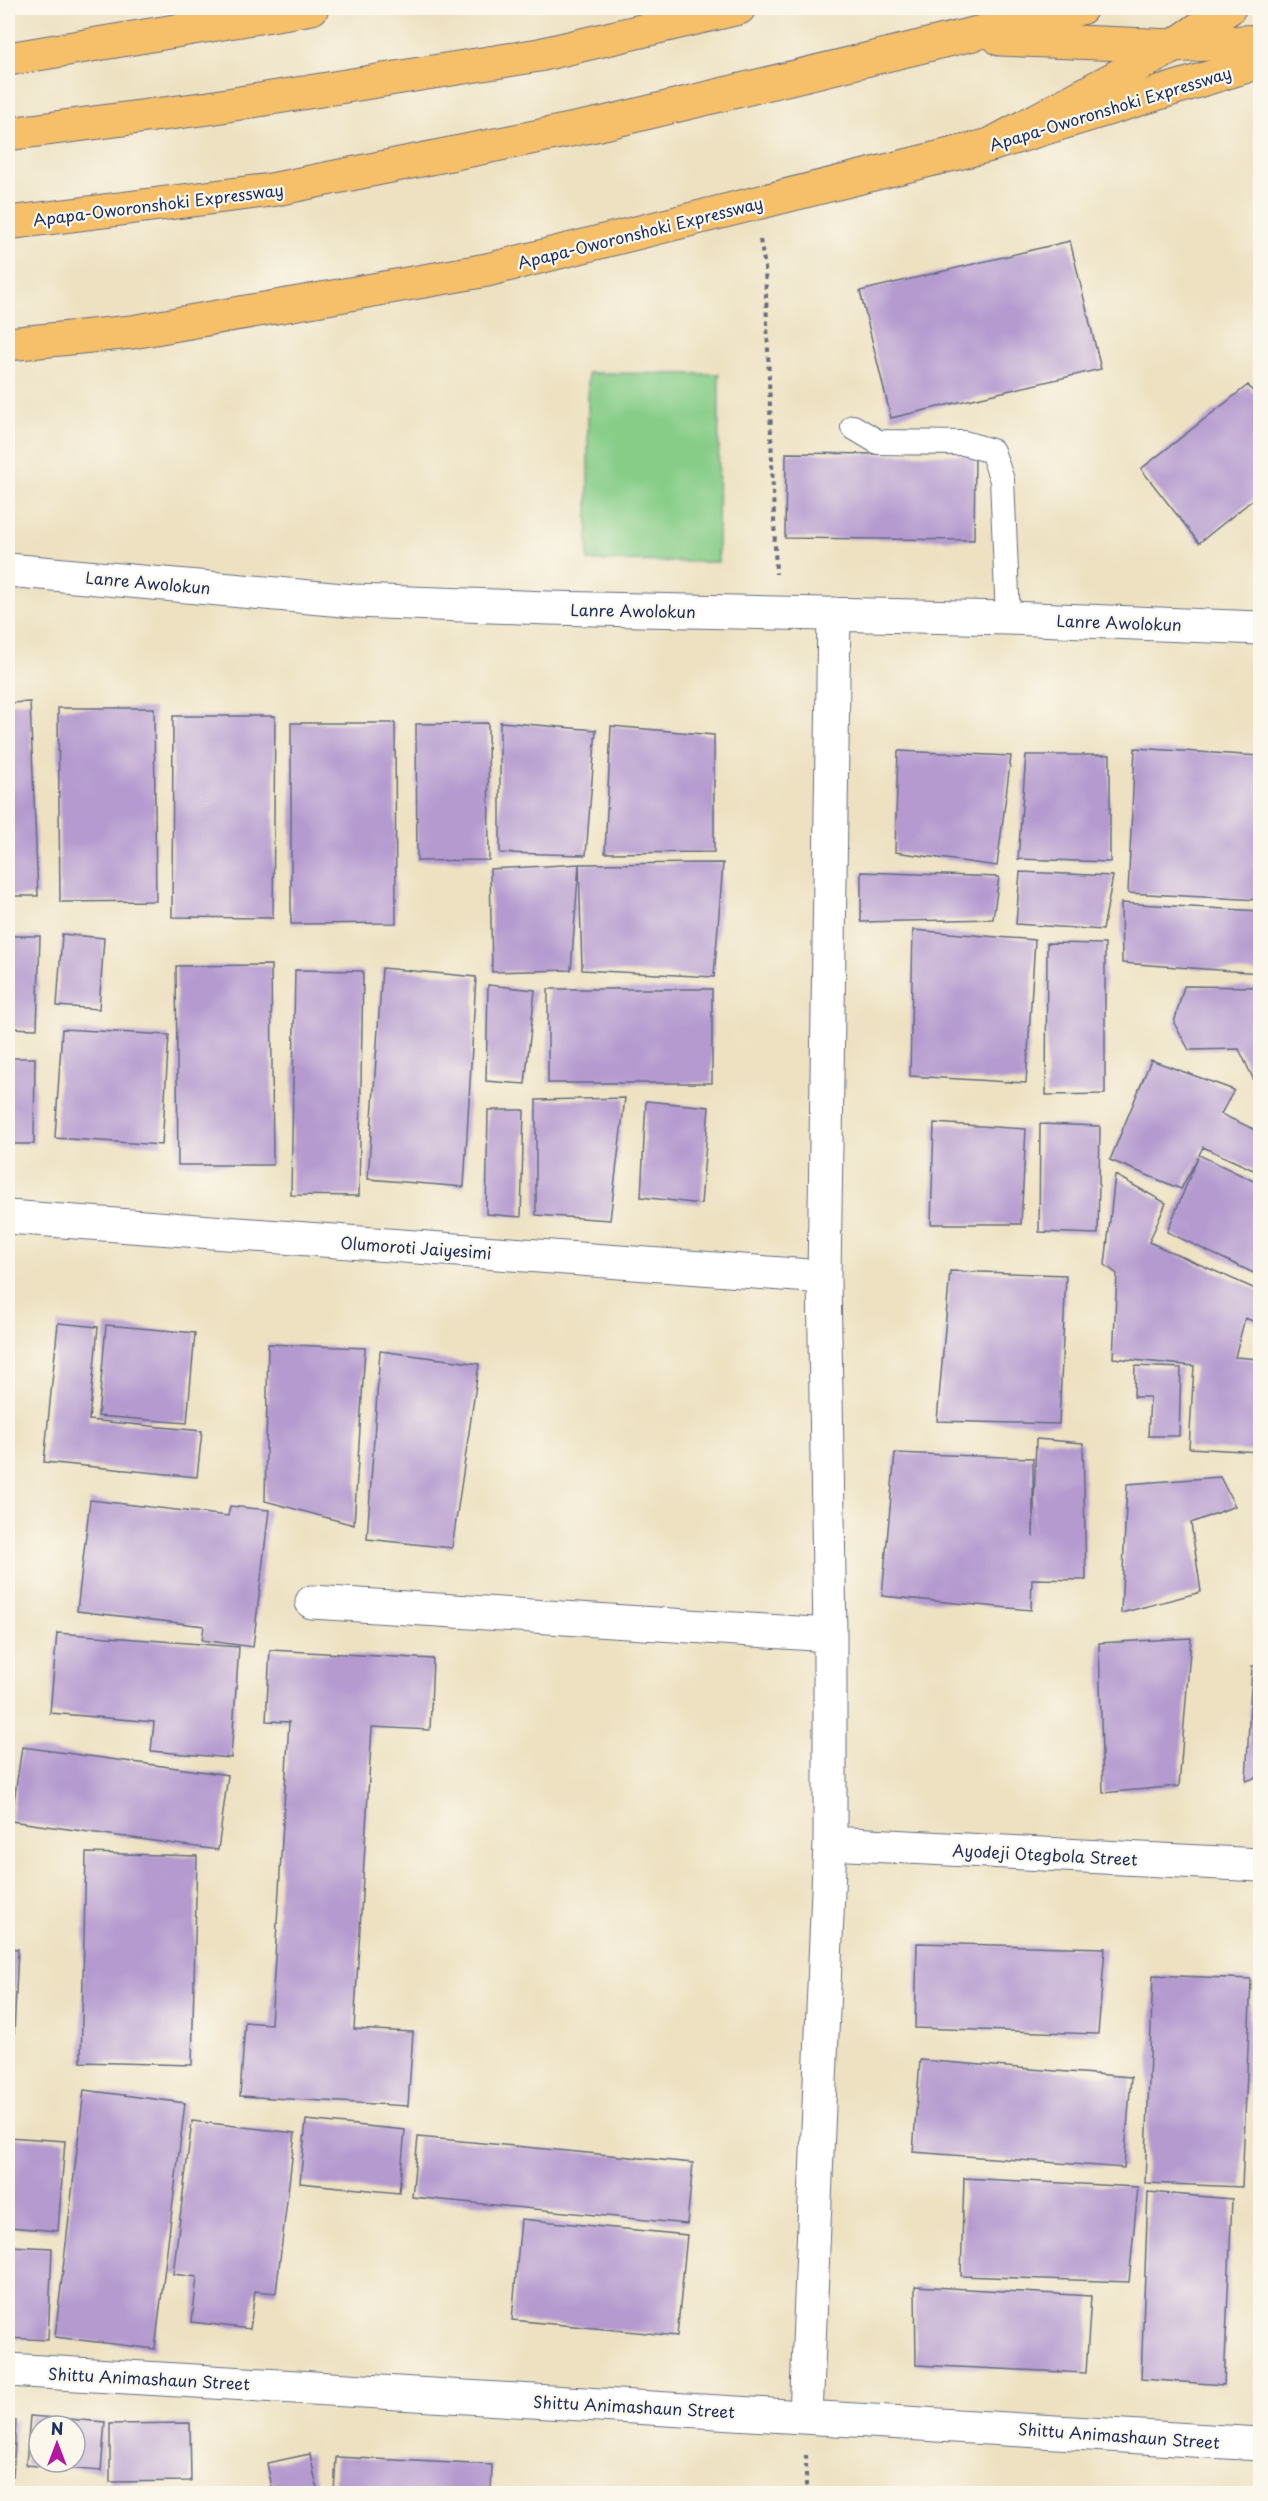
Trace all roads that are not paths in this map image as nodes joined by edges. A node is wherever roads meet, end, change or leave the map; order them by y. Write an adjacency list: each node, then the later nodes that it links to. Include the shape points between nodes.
1 (312, 8): 8 (main road)
2 (739, 8): 10 (main road, via 539,55 209,108)
3 (1081, 8): 5 (main road, Apapa-Oworonshoki Expressway)
4 (1228, 8): 7 (main road)
5 (965, 37): 7 (main road); 12 (main road, Apapa-Oworonshoki Expressway, via 600,124 282,188)
6 (1260, 41): 7 (main road)
7 (1174, 46): 11 (main road)
8 (8, 59)
9 (1260, 62): 11 (main road, Apapa-Oworonshoki Expressway)
10 (8, 134)
11 (990, 145): 13 (main road, Apapa-Oworonshoki Expressway, via 487,270 132,332)
12 (8, 223)
13 (8, 344)
14 (853, 427): 17 (lane, via 878,442 964,443 992,452 1002,480)
15 (8, 570): 16 (street, Lanre Awolokun, via 354,601)
16 (834, 614): 17 (street, Lanre Awolokun); 20 (street)
17 (1008, 618): 18 (street, Lanre Awolokun)
18 (1260, 628)
19 (8, 1217): 20 (street, Olumoroti Jaiyesimi)
20 (824, 1277): 22 (street)
21 (312, 1602): 22 (street)
22 (830, 1635): 23 (street)
23 (830, 1843): 24 (street, Ayodeji Otegbola Street); 26 (street)
24 (1260, 1865)
25 (8, 2370): 26 (street, Shittu Animashaun Street)
26 (806, 2416): 27 (street, Shittu Animashaun Street)
27 (1260, 2444)

